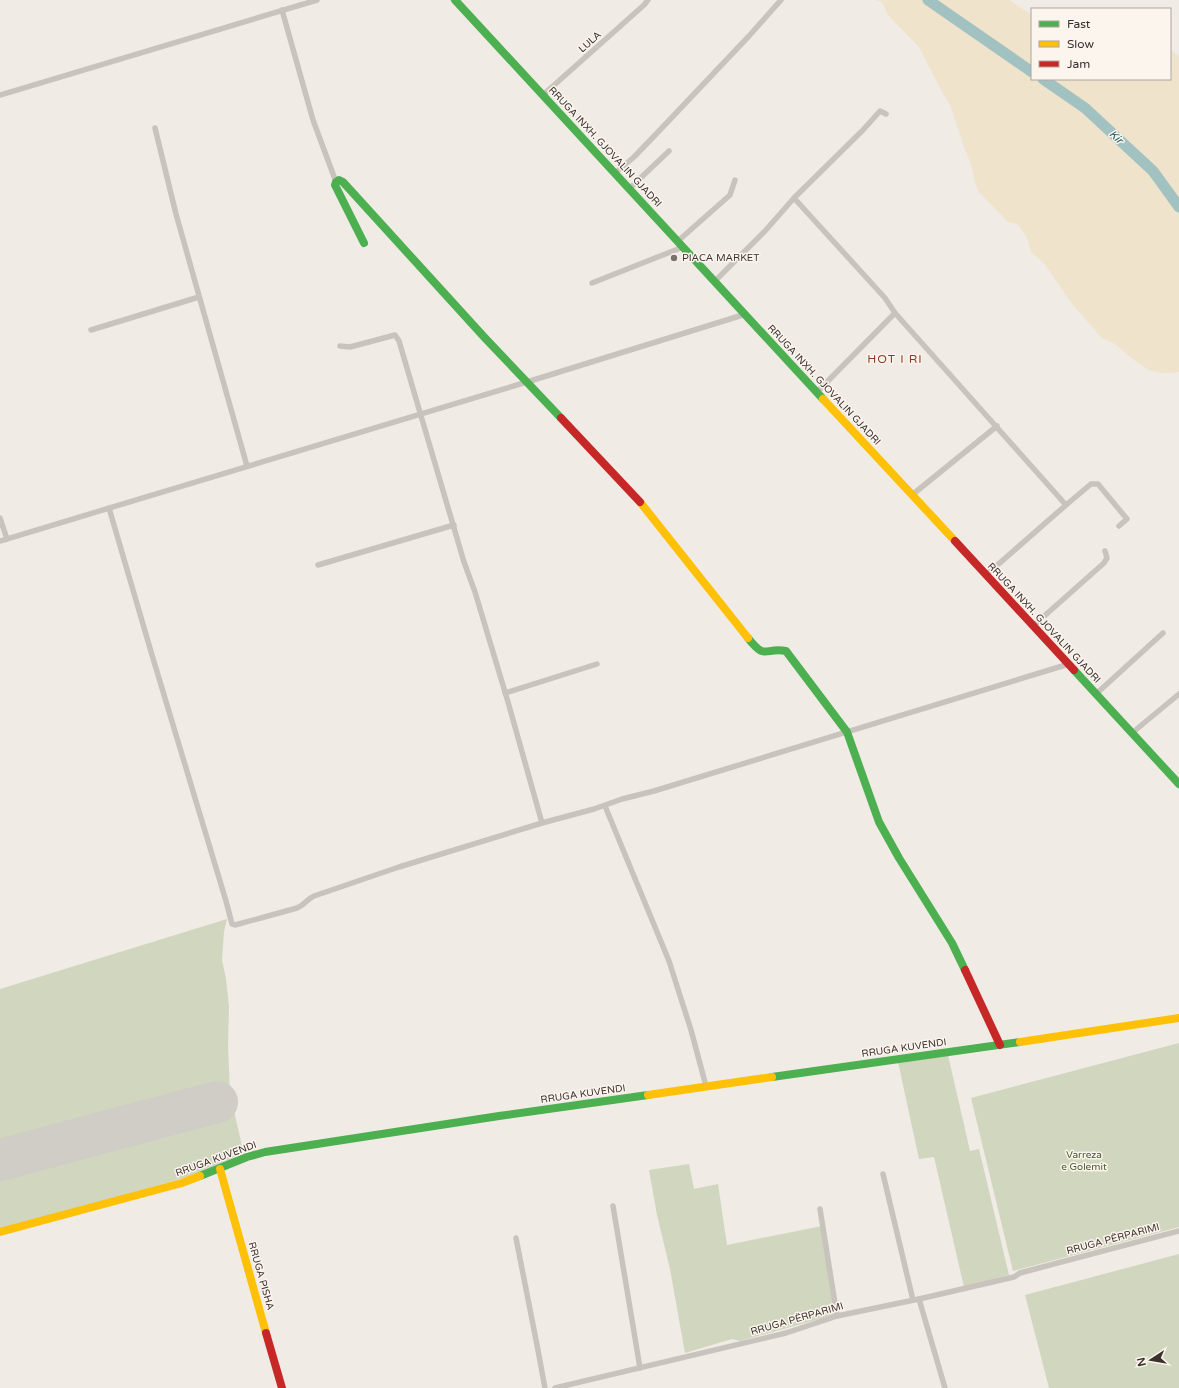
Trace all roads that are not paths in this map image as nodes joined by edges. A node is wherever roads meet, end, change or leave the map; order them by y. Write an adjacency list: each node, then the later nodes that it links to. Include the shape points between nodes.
1 (317, 0): 5 (street)
2 (455, 0): 7 (street, RRUGA INXH. GJOVALIN GJADRI)
3 (648, 0): 7 (street, LULA)
4 (781, 0): 11 (street, via 659,131)
5 (282, 10): 6 (street); 13 (street, via 313,120)
6 (0, 95)
7 (543, 95): 11 (street, RRUGA INXH. GJOVALIN GJADRI)
8 (886, 114): 15 (street, via 880,111)
9 (155, 128): 20 (street)
10 (669, 151): 14 (street)
11 (615, 173): 14 (street, RRUGA INXH. GJOVALIN GJADRI)
12 (735, 180): 17 (street, via 730,195)
13 (336, 182): 16 (street, via 335,185); 25 (street, via 343,182)
14 (629, 189): 17 (street, RRUGA INXH. GJOVALIN GJADRI)
15 (794, 198): 18 (street); 21 (street)
16 (364, 243)
17 (680, 244): 18 (street, RRUGA INXH. GJOVALIN GJADRI); 19 (street)
18 (715, 281): 22 (street, RRUGA INXH. GJOVALIN GJADRI)
19 (592, 283)
20 (199, 297): 23 (street); 29 (street)
21 (896, 313): 26 (street); 28 (street)
22 (746, 314): 25 (street); 26 (street, RRUGA INXH. GJOVALIN GJADRI)
23 (91, 330)
24 (340, 346): 27 (street, via 350,347 395,335)
25 (528, 382): 27 (street); 48 (street, via 635,495 756,648 762,652 786,651)
26 (818, 392): 30 (street, RRUGA INXH. GJOVALIN GJADRI)
27 (421, 414): 29 (street); 34 (street)
28 (997, 426): 30 (street); 31 (street)
29 (248, 466): 32 (street)
30 (912, 495): 40 (street, RRUGA INXH. GJOVALIN GJADRI)
31 (1066, 505): 35 (street, via 1091,484 1098,484 1126,519); 40 (street)
32 (109, 508): 36 (street); 52 (street, via 232,924 298,908 314,896)
33 (0, 518): 36 (street)
34 (454, 525): 39 (street); 45 (street)
35 (1119, 526)
36 (7, 539): 37 (street)
37 (0, 541)
38 (1105, 551): 41 (street, via 1107,558 1104,563)
39 (318, 565)
40 (986, 575): 41 (street, RRUGA INXH. GJOVALIN GJADRI)
41 (1033, 626): 44 (street, RRUGA INXH. GJOVALIN GJADRI)
42 (1163, 633): 46 (street)
43 (597, 664): 45 (street)
44 (1069, 664): 46 (street, RRUGA INXH. GJOVALIN GJADRI); 48 (street)
45 (505, 693): 52 (street)
46 (1096, 694): 49 (street, RRUGA INXH. GJOVALIN GJADRI)
47 (1179, 694): 49 (street)
48 (847, 732): 51 (street); 54 (street, via 879,822 952,943)
49 (1132, 733): 50 (street, RRUGA INXH. GJOVALIN GJADRI)
50 (1179, 784)
51 (605, 806): 52 (street); 55 (street, via 669,961)
52 (542, 823)
53 (1179, 1018): 54 (street, RRUGA KUVENDI)
54 (1000, 1045): 55 (street, RRUGA KUVENDI)
55 (706, 1086): 56 (street, RRUGA KUVENDI, via 265,1152)
56 (220, 1168): 61 (street, RRUGA KUVENDI, via 182,1183); 66 (street, RRUGA PISHA)
57 (882, 1174): 63 (street)
58 (613, 1206): 65 (street)
59 (820, 1209): 64 (street)
60 (1179, 1231): 63 (street, RRUGA PËRPARIMI, via 1034,1269 1014,1277)
61 (0, 1232)
62 (516, 1238): 67 (street)
63 (916, 1300): 64 (street, RRUGA PËRPARIMI); 69 (street)
64 (837, 1316): 65 (street, RRUGA PËRPARIMI, via 786,1334)
65 (640, 1368): 68 (street, RRUGA PËRPARIMI)
66 (282, 1388)
67 (545, 1388)
68 (555, 1388)
69 (945, 1388)

